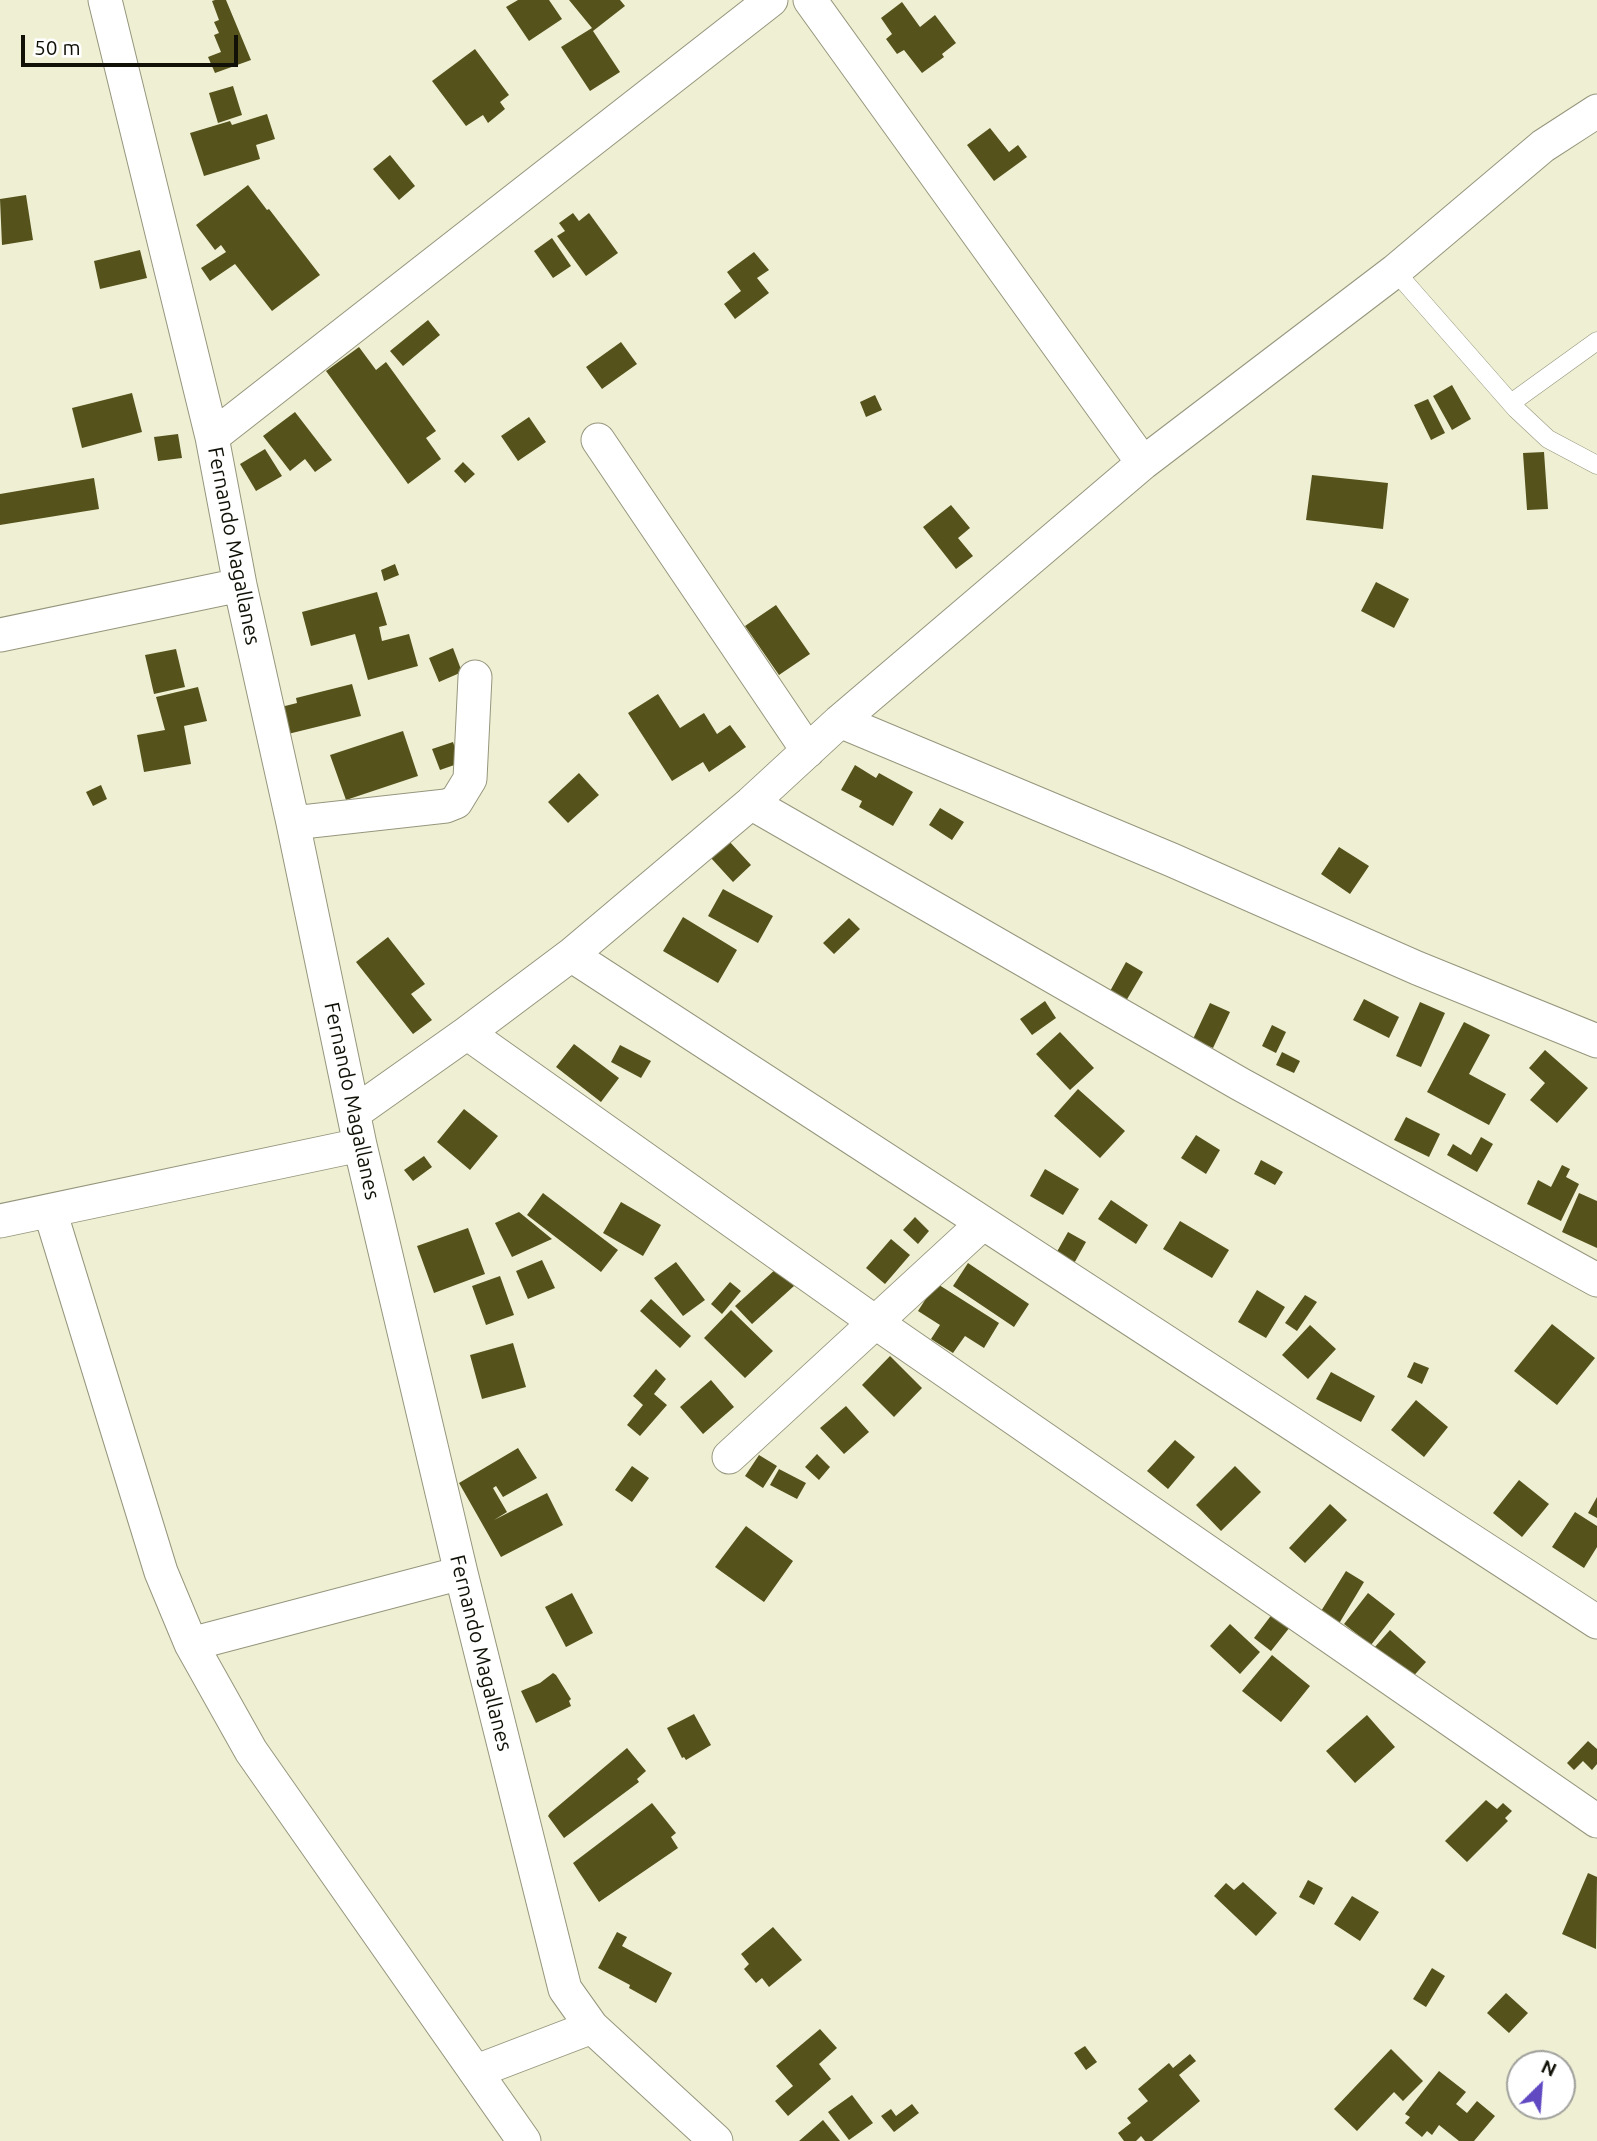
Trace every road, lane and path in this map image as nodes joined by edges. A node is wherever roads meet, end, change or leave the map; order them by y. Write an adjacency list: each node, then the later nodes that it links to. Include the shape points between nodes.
1 (105, 0): 8 (street, Fernando Magallanes)
2 (771, 0): 8 (street)
3 (810, 0): 10 (street)
4 (1597, 111): 5 (street, via 1543,146)
5 (1395, 271): 7 (lane); 10 (street)
6 (1597, 341): 7 (lane)
7 (1511, 402): 11 (lane, via 1548,439)
8 (212, 437): 12 (street, Fernando Magallanes)
9 (598, 440): 16 (street)
10 (1143, 463): 15 (street)
11 (1597, 465)
12 (240, 585): 13 (street); 18 (street, Fernando Magallanes)
13 (0, 635)
14 (475, 677): 18 (street, via 470,779 456,802)
15 (840, 721): 16 (street); 21 (street)
16 (808, 751): 17 (street)
17 (751, 803): 19 (street); 26 (street, via 1240,1084)
18 (293, 823): 22 (street, Fernando Magallanes)
19 (571, 955): 20 (street); 25 (street)
20 (467, 1033): 22 (street); 27 (street)
21 (1597, 1041)
22 (357, 1129): 23 (street); 29 (street, Fernando Magallanes)
23 (50, 1210): 24 (street); 31 (street, via 160,1572)
24 (0, 1221)
25 (982, 1224): 27 (street); 30 (street)
26 (1597, 1280)
27 (875, 1322): 28 (street); 32 (street)
28 (729, 1457)
29 (461, 1573): 31 (street); 33 (street, Fernando Magallanes, via 565,1989)
30 (1597, 1622)
31 (191, 1644): 34 (street, via 251,1751)
32 (1597, 1821)
33 (592, 2027): 34 (street); 36 (street, Fernando Magallanes)
34 (477, 2071): 35 (street)
35 (524, 2141)
36 (716, 2141)

